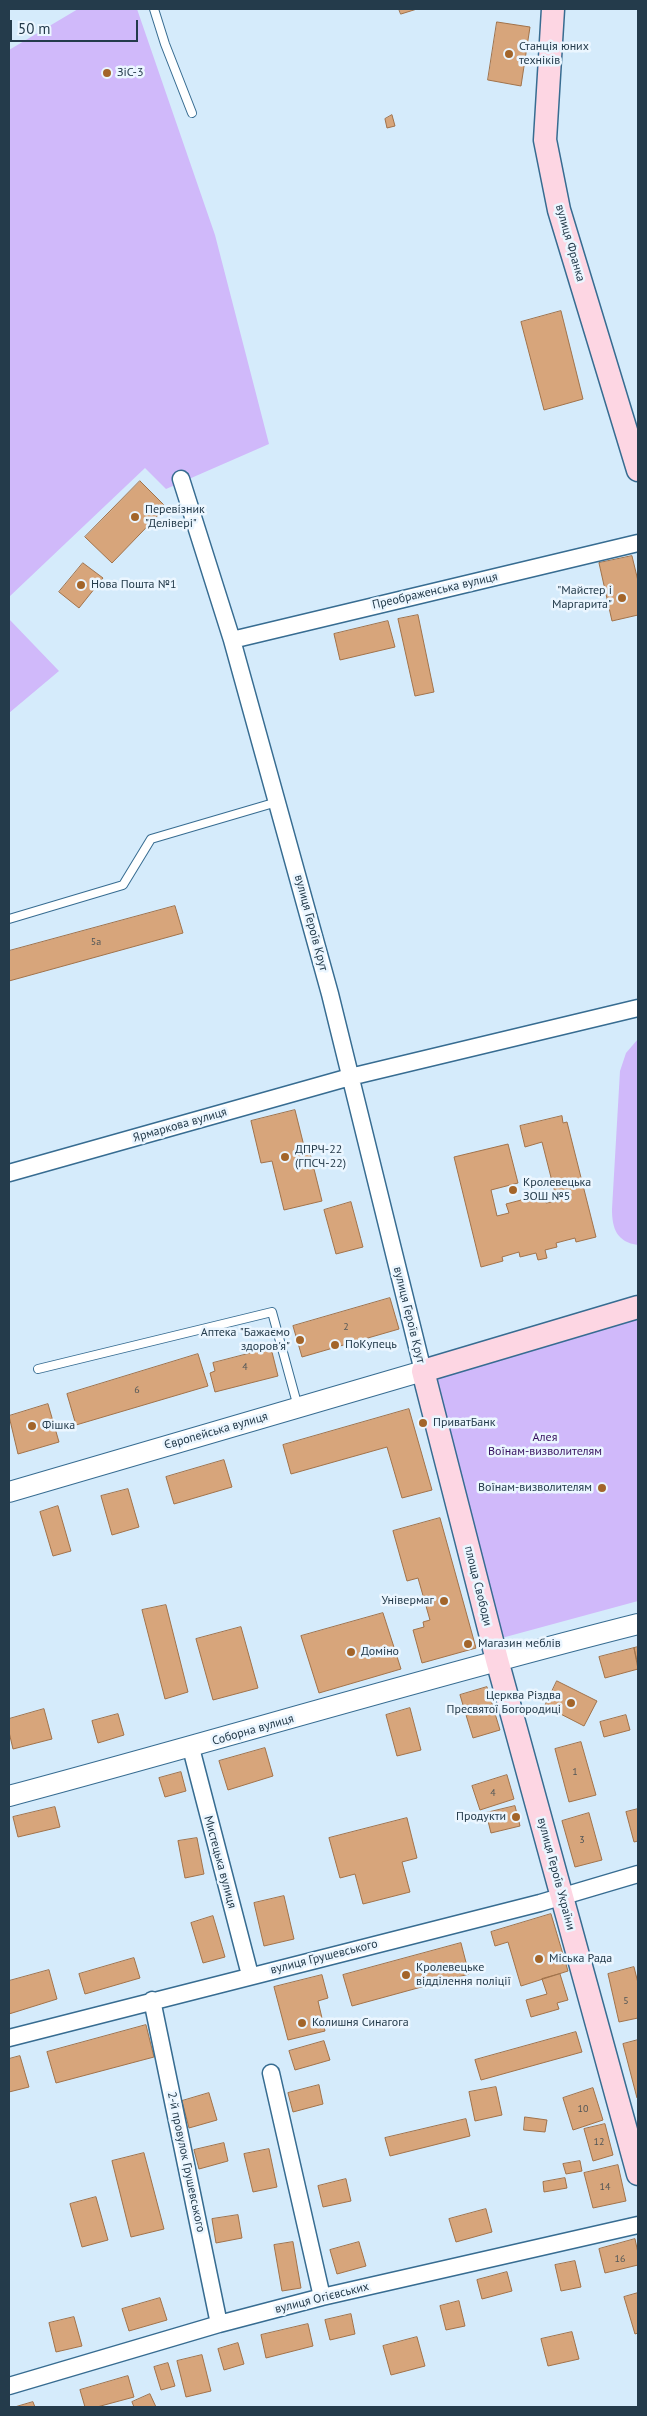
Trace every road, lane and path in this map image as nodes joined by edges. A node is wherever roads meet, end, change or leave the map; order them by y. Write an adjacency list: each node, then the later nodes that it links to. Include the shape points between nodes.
1 (154, 9): 3 (lane)
2 (553, 9): 4 (main road, вулиця Франка, via 545,140 559,210)
3 (192, 114)
4 (638, 470)
5 (181, 479): 7 (street, вулиця Героїв Крут)
6 (638, 543): 7 (street, Преображенська вулиця)
7 (232, 640): 8 (street, вулиця Героїв Крут)
8 (277, 802): 9 (lane, via 151,839 123,885); 11 (street, вулиця Героїв Крут)
9 (9, 920)
10 (638, 1008): 11 (street, Ярмаркова вулиця)
11 (350, 1077): 12 (street, Ярмаркова вулиця); 15 (street, вулиця Героїв Крут)
12 (9, 1173)
13 (638, 1307): 15 (main road)
14 (38, 1369): 16 (lane, via 272,1312)
15 (423, 1371): 16 (street, Європейська вулиця); 19 (main road, площа Свободи)
16 (298, 1407): 17 (street, Європейська вулиця)
17 (9, 1492)
18 (638, 1624): 19 (street)
19 (497, 1660): 20 (street, Соборна вулиця); 23 (main road, вулиця Героїв України)
20 (191, 1748): 21 (street, Соборна вулиця); 24 (street, Мистецька вулиця)
21 (9, 1796)
22 (638, 1874): 23 (street, вулиця Грушевського)
23 (562, 1897): 24 (street, вулиця Грушевського); 28 (main road, вулиця Героїв України)
24 (250, 1975): 25 (street, вулиця Грушевського)
25 (152, 2000): 26 (street, вулиця Грушевського); 31 (street, 2-й провулок Грушевського)
26 (9, 2038)
27 (271, 2073): 30 (street)
28 (638, 2174)
29 (638, 2225): 30 (street, вулиця Огієвських)
30 (322, 2297): 31 (street, вулиця Огієвських)
31 (219, 2324): 32 (street, вулиця Огієвських)
32 (9, 2386)

